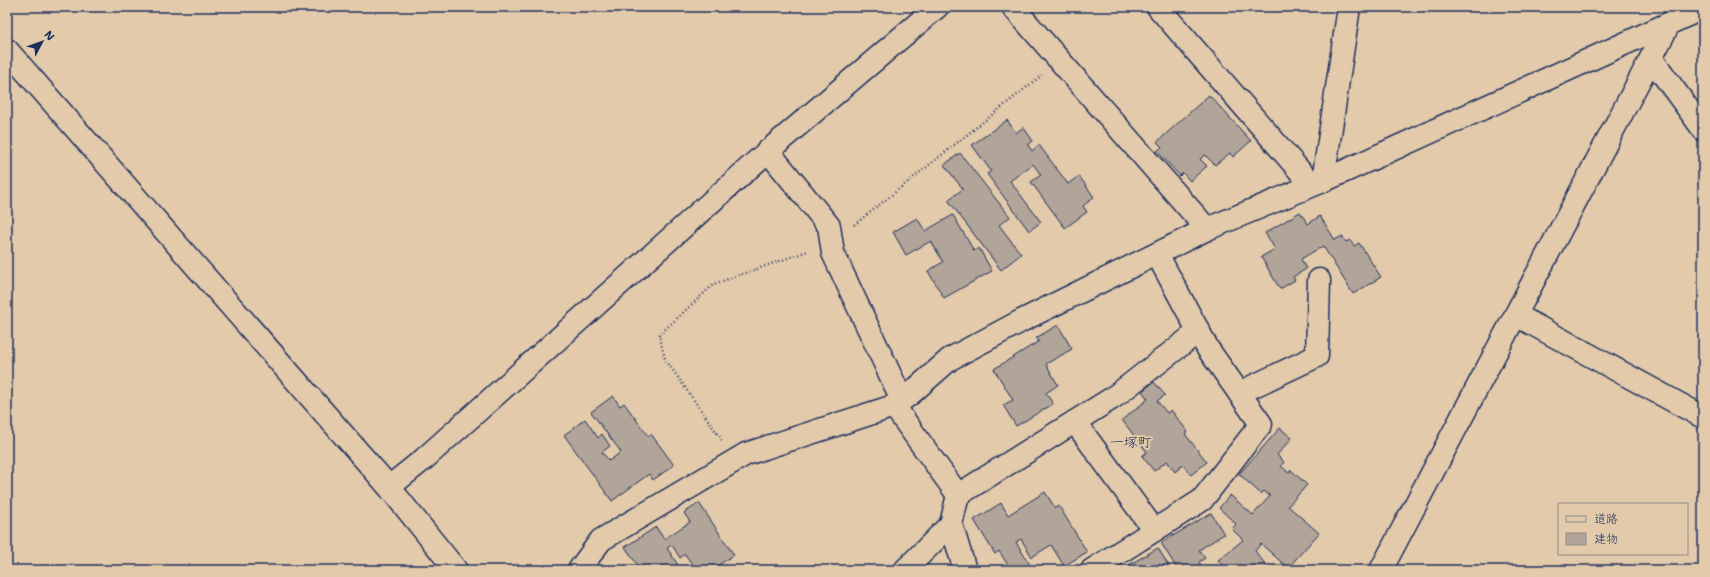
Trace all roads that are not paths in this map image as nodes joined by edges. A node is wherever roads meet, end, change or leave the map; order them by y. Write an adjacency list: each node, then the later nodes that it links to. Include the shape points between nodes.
1 (936, 7): 10 (street)
2 (1013, 7): 12 (street)
3 (1158, 7): 11 (street)
4 (1349, 7): 11 (street)
5 (1703, 8): 6 (street)
6 (1669, 24): 8 (street); 11 (street)
7 (7, 50): 21 (street)
8 (1651, 58): 9 (street); 15 (street)
9 (1703, 128)
10 (768, 151): 18 (street, via 829,226 833,253); 21 (street, via 424,459)
11 (1317, 183): 12 (street)
12 (1207, 229): 13 (street)
13 (1157, 254): 16 (street); 18 (street, via 950,359)
14 (1319, 280): 17 (street, via 1317,356)
15 (1516, 315): 19 (street); 30 (street)
16 (1199, 331): 17 (street, via 1208,349); 20 (street, via 1114,397)
17 (1239, 393): 24 (street, via 1261,424 1202,500)
18 (898, 403): 22 (street); 26 (street, via 746,454 601,540)
19 (1703, 417)
20 (1075, 422): 22 (street); 24 (street)
21 (389, 487): 25 (street)
22 (958, 495): 23 (street)
23 (951, 524): 27 (street); 28 (street)
24 (1154, 530): 29 (street)
25 (456, 570)
26 (579, 570)
27 (905, 570)
28 (965, 570)
29 (1092, 570)
30 (1381, 570)

